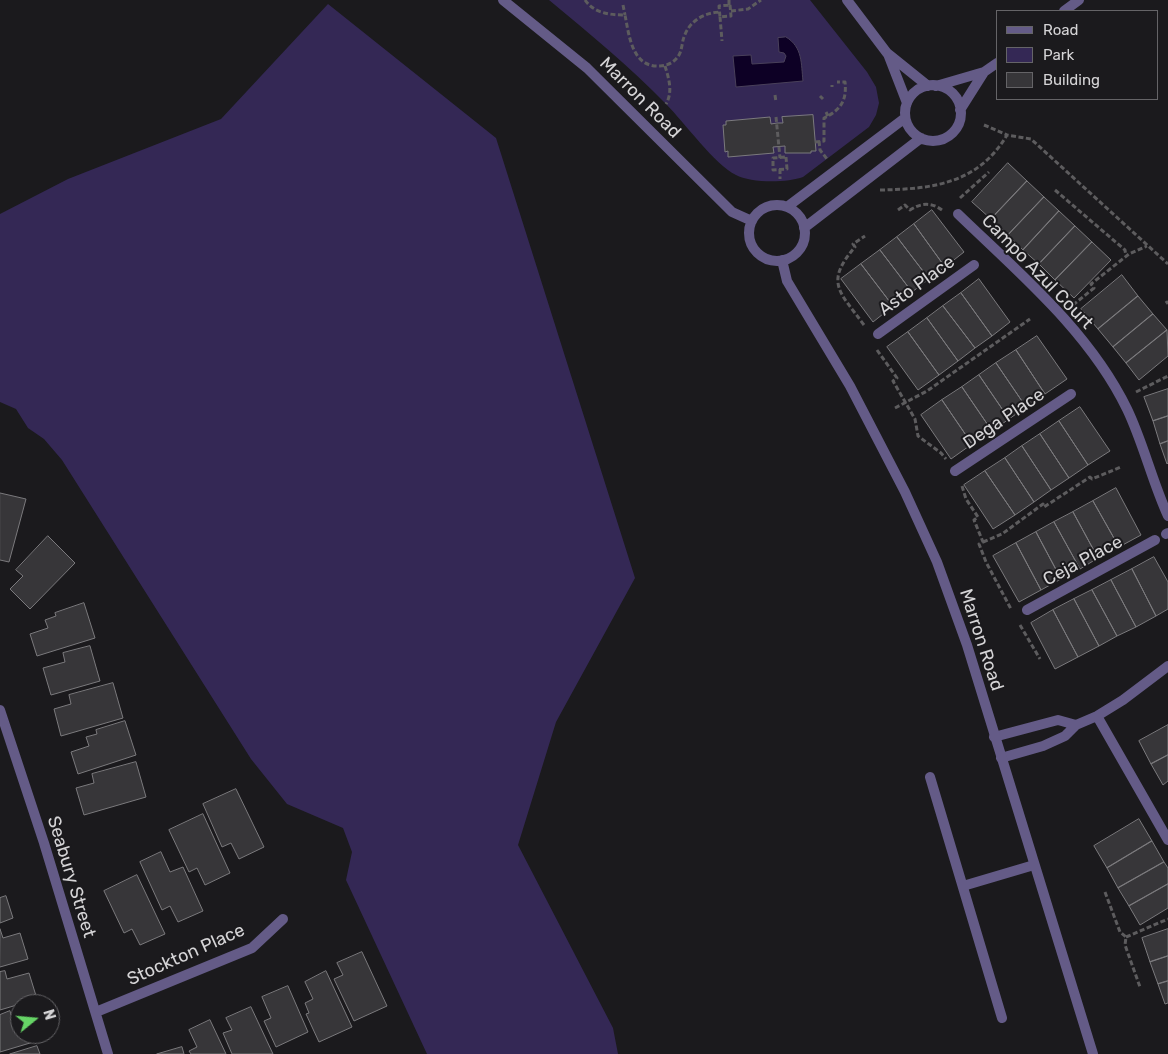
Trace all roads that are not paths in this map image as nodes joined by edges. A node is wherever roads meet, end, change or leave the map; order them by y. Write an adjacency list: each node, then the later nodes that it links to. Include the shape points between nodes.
1 (503, 0): 15 (street, Marron Road, via 587,68 732,212)
2 (847, 0): 5 (street)
3 (1079, 0): 4 (street)
4 (1065, 10)
5 (887, 54): 8 (street); 9 (street)
6 (996, 64): 7 (street)
7 (984, 72): 8 (street); 10 (street)
8 (932, 86): 9 (street, via 915,92); 10 (street, via 951,92)
9 (907, 104): 11 (street)
10 (960, 110): 12 (street, via 960,121 951,135 936,141)
11 (906, 118): 12 (street, via 911,130); 13 (street)
12 (921, 138): 16 (street)
13 (787, 207): 15 (street, via 768,206 759,211); 16 (street, via 801,219)
14 (958, 214): 22 (street, Campo Azul Court, via 991,253 1050,303 1081,339 1100,374 1127,410)
15 (752, 221): 17 (street, via 750,238 758,253 765,258)
16 (804, 228): 17 (street, via 805,237 797,252)
17 (782, 260): 29 (street, Marron Road, via 787,281 854,394 937,562 967,645)
18 (974, 265): 19 (street, Asto Place)
19 (878, 334)
20 (1071, 394): 21 (street, Dega Place)
21 (955, 471)
22 (1168, 516)
23 (1155, 540): 24 (street, Ceja Place)
24 (1027, 610)
25 (1168, 666): 27 (street)
26 (0, 710): 36 (street, Seabury Street)
27 (1097, 716): 28 (street); 32 (street)
28 (1076, 725): 29 (street, via 1058,720); 30 (street, via 1065,736)
29 (994, 737): 30 (street, Marron Road)
30 (1001, 758): 33 (street, Marron Road)
31 (930, 777): 34 (street)
32 (1168, 840)
33 (1034, 865): 34 (street); 39 (street, Marron Road)
34 (963, 886): 37 (street)
35 (284, 919): 36 (street, Stockton Place, via 252,948)
36 (96, 1012): 38 (street, Seabury Street)
37 (1002, 1018)
38 (108, 1054)
39 (1093, 1054)

